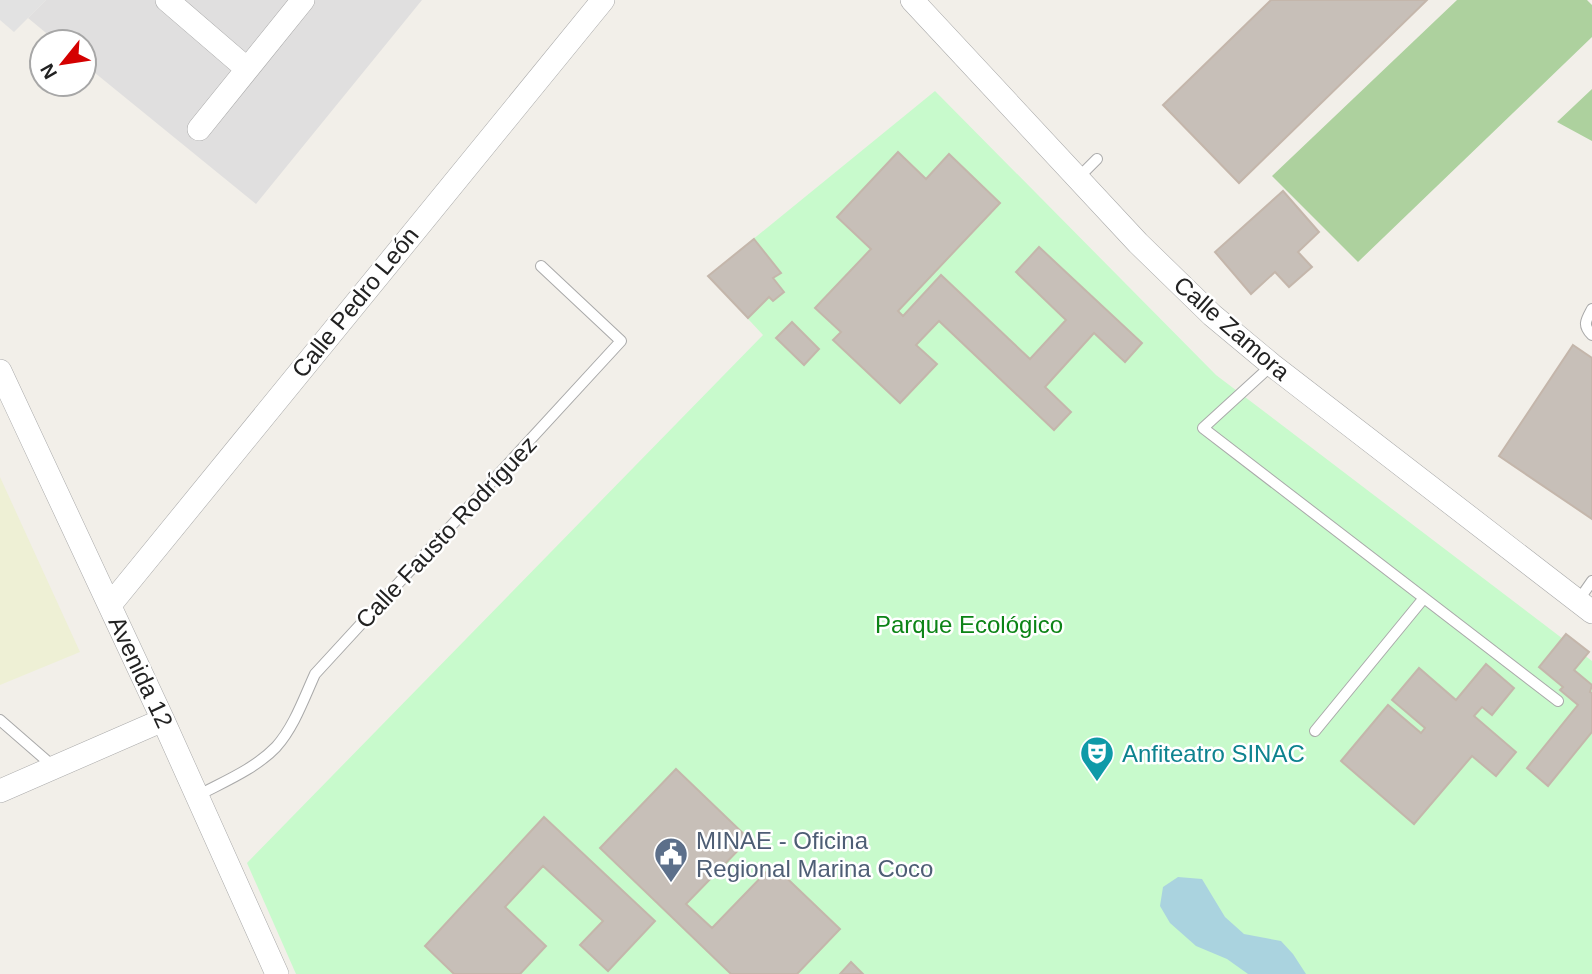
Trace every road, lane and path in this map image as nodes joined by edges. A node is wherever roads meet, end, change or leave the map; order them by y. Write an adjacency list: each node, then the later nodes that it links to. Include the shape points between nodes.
1 (167, 0): 5 (street)
2 (303, 0): 5 (street)
3 (603, 0): 16 (street, Calle Pedro León)
4 (912, 0): 8 (street, Calle Zamora)
5 (246, 68): 6 (street)
6 (199, 129)
7 (1097, 159): 8 (lane)
8 (1077, 178): 12 (street, Calle Zamora, via 1212,314)
9 (541, 266): 24 (lane, Calle Fausto Rodríguez, via 621,341 315,674 277,745 251,766)
10 (1592, 309): 11 (lane, via 1585,323)
11 (1592, 335)
12 (1272, 365): 15 (lane, via 1203,428); 17 (street, Calle Zamora)
13 (0, 371): 16 (street, Avenida 12)
14 (1592, 581): 17 (lane)
15 (1424, 598): 18 (lane); 21 (lane)
16 (110, 605): 20 (street, Avenida 12)
17 (1585, 607)
18 (1558, 701)
19 (0, 720): 22 (lane)
20 (163, 720): 22 (street); 24 (street, Avenida 12)
21 (1315, 730)
22 (54, 767): 23 (street)
23 (0, 790)
24 (197, 796): 25 (street, Avenida 12)
25 (276, 974)

